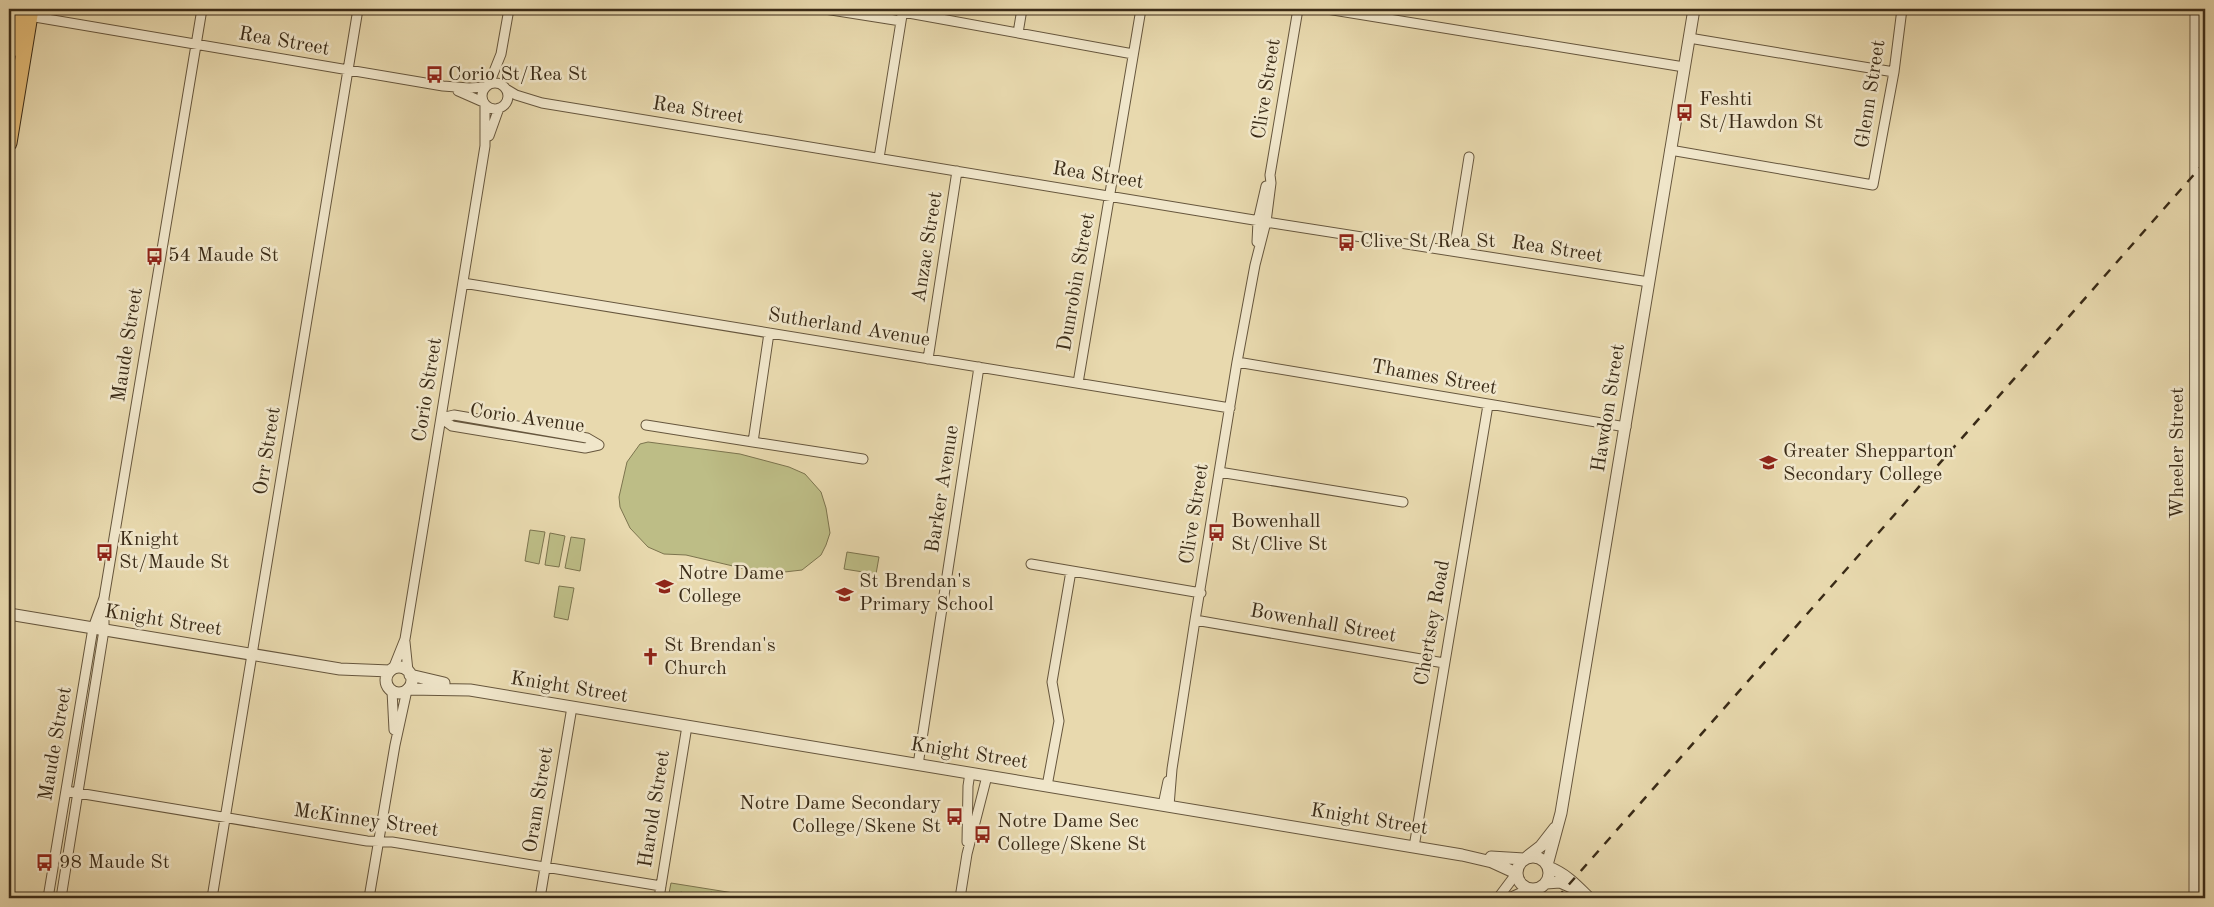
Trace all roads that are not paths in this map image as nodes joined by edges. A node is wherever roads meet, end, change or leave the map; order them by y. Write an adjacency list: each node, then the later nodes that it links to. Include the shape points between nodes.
1 (202, 9): 16 (street, Maude Street)
2 (358, 9): 21 (street, Orr Street)
3 (509, 9): 18 (street)
4 (825, 9): 13 (street)
5 (1022, 9): 14 (street)
6 (1141, 9): 19 (street, Dunrobin Street)
7 (1298, 9): 36 (street, Clive Street, via 1271,183)
8 (1327, 9): 20 (street)
9 (1694, 9): 15 (street, Hawdon Street)
10 (1902, 9): 22 (street, Glenn Street)
11 (2195, 9): 102 (street, Wheeler Street)
12 (23, 12): 16 (street, Rea Street); 17 (highway); 29 (highway)
13 (902, 14): 14 (street); 33 (street)
14 (1018, 33): 19 (street)
15 (1689, 38): 20 (street, Hawdon Street); 22 (street)
16 (196, 44): 21 (street, Rea Street); 59 (street, Maude Street)
17 (9, 52)
18 (501, 54): 24 (street); 25 (street)
19 (1134, 54): 35 (street, Dunrobin Street)
20 (1684, 67): 31 (street, Hawdon Street)
21 (348, 70): 23 (street, Rea Street); 61 (street, Orr Street)
22 (1894, 72): 31 (street, Glenn Street, via 1873,185)
23 (443, 86): 24 (street, Rea Street); 27 (street, Rea Street)
24 (487, 86): 25 (street, via 497,83); 27 (street, via 482,94)
25 (505, 88): 26 (street, Rea Street, via 516,95); 28 (street, via 508,97)
26 (542, 102): 28 (street, Rea Street); 33 (street, Rea Street)
27 (484, 103): 28 (street, via 492,109); 30 (street, Corio Street)
28 (502, 106): 30 (street, Corio Street)
29 (9, 143)
30 (485, 146): 39 (street, Corio Street)
31 (1670, 150): 38 (street, Hawdon Street)
32 (1470, 157): 37 (street)
33 (879, 158): 34 (street, Rea Street)
34 (957, 171): 35 (street, Rea Street); 41 (street, Anzac Street)
35 (1109, 196): 36 (street, Rea Street); 44 (street, Dunrobin Street)
36 (1262, 221): 37 (street, Rea Street); 42 (street, Clive Street)
37 (1454, 251): 38 (street, Rea Street)
38 (1649, 282): 49 (street, Hawdon Street)
39 (463, 283): 40 (street, Sutherland Avenue); 47 (street, Corio Street)
40 (770, 333): 41 (street, Sutherland Avenue); 50 (street)
41 (928, 359): 43 (street, Sutherland Avenue)
42 (1237, 362): 45 (street, Thames Street); 46 (street, Clive Street)
43 (979, 367): 44 (street, Sutherland Avenue); 72 (street, Barker Avenue)
44 (1078, 383): 46 (street, Sutherland Avenue)
45 (1488, 404): 49 (street, Thames Street); 62 (street, Chertsey Road)
46 (1230, 408): 52 (street, Clive Street)
47 (441, 418): 47 (street, Corio Avenue, via 454,415 587,438 599,445 585,448 462,428); 60 (street, Corio Street)
48 (646, 425): 50 (street)
49 (1626, 427): 79 (street, Hawdon Street)
50 (753, 442): 51 (street)
51 (863, 459)
52 (1219, 472): 53 (street); 56 (street, Clive Street)
53 (1403, 502)
54 (1031, 564): 55 (street)
55 (1071, 571): 56 (street); 75 (street, via 1052,682 1059,721)
56 (1200, 592): 58 (street, Clive Street)
57 (9, 614): 59 (street, Knight Street)
58 (1195, 620): 62 (street, Bowenhall Street); 78 (street, Clive Street)
59 (99, 629): 61 (street, Knight Street); 76 (street, Maude Street); 77 (street, Maude Street)
60 (405, 639): 64 (street, Corio Street); 65 (street, Corio Street)
61 (252, 654): 63 (street, Knight Street); 80 (street, Orr Street)
62 (1444, 663): 82 (street, Chertsey Road)
63 (340, 669): 64 (street, Knight Street); 66 (street, Knight Street, via 379,680)
64 (392, 670): 65 (street, via 401,668); 66 (street, via 386,678)
65 (409, 673): 67 (street, via 411,682); 68 (street, Knight Street)
66 (389, 688): 67 (street, via 400,693); 71 (street)
67 (408, 690): 68 (street, Knight Street); 71 (street)
68 (470, 690): 69 (street, Knight Street)
69 (572, 707): 70 (street, Knight Street); 87 (street, Oram Street)
70 (687, 726): 72 (street, Knight Street); 89 (street, Harold Street)
71 (395, 745): 81 (street)
72 (918, 764): 73 (street, Knight Street)
73 (970, 773): 74 (street, Knight Street); 83 (street)
74 (987, 776): 75 (street, Knight Street); 83 (street)
75 (1047, 786): 78 (street, Knight Street)
76 (66, 791): 77 (street, McKinney Street); 91 (street, Maude Street)
77 (79, 793): 80 (street, McKinney Street); 92 (street, Maude Street)
78 (1166, 806): 82 (street, Knight Street)
79 (1561, 813): 85 (street, Hawdon Street, via 1549,836); 86 (street, Hawdon Street)
80 (225, 817): 81 (street, McKinney Street); 94 (street, Orr Street)
81 (378, 842): 87 (street, McKinney Street); 95 (street)
82 (1414, 847): 84 (street, Knight Street)
83 (967, 854): 98 (street)
84 (1462, 855): 85 (street, Knight Street); 88 (street, Knight Street, via 1500,864)
85 (1526, 858): 86 (street, via 1536,857); 88 (street, via 1518,864)
86 (1548, 866): 90 (street, via 1549,875); 101 (street, via 1567,876)
87 (546, 867): 89 (street, McKinney Street); 96 (street, Oram Street)
88 (1516, 874): 90 (street, via 1524,886); 99 (street)
89 (661, 886): 97 (street, Harold Street)
90 (1542, 886): 100 (street); 101 (street, via 1560,882)
91 (50, 888): 92 (street); 93 (street, Maude Street)
92 (62, 894)
93 (48, 898)
94 (212, 898)
95 (369, 898)
96 (540, 898)
97 (659, 898)
98 (960, 898)
99 (1498, 898)
100 (1509, 898)
101 (1588, 898)
102 (2194, 898)

